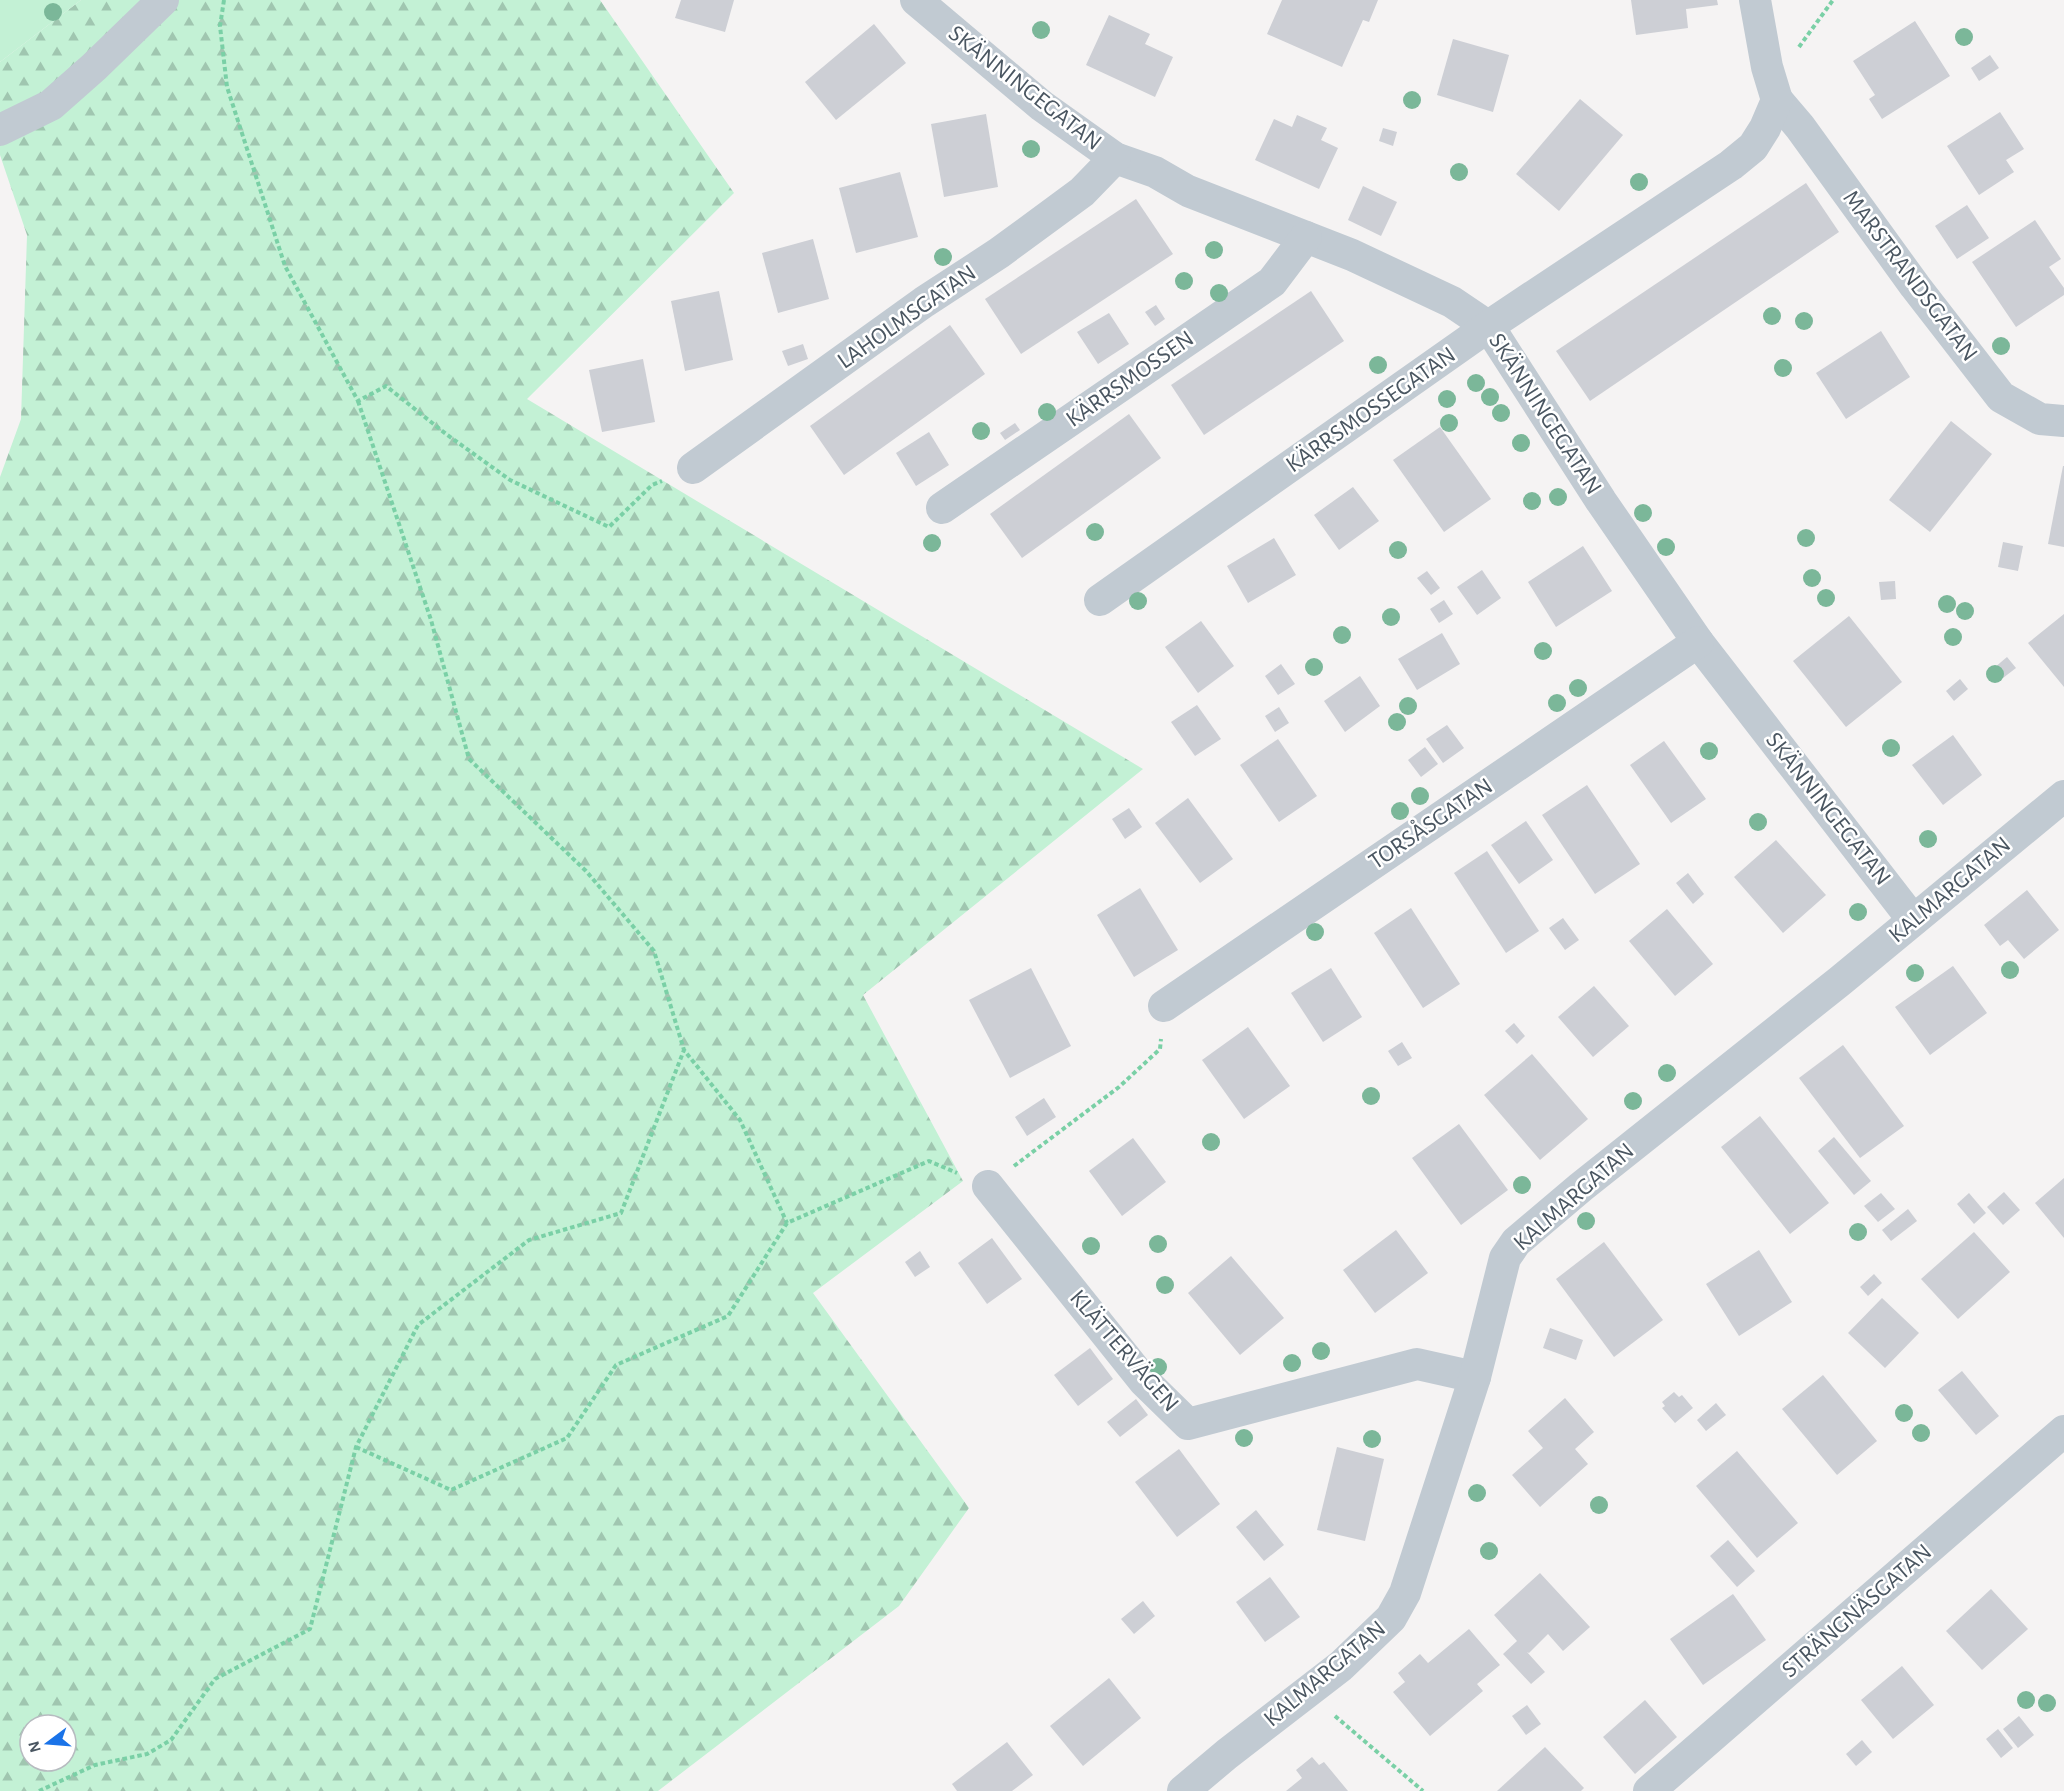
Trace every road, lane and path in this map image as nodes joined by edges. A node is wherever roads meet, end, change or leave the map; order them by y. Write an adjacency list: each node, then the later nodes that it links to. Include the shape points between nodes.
1 (163, 0): 6 (street, via 51,105)
2 (224, 0): 10 (path, via 220,26 227,87 285,266)
3 (916, 0): 7 (street, SKÄNNINGEGATAN, via 1042,106)
4 (1755, 0): 5 (street)
5 (1777, 100): 9 (street, KÄRRSMOSSEGATAN, via 1753,147 1731,165); 11 (street, MARSTRANDSGATAN, via 2001,397 2040,419)
6 (0, 130)
7 (1115, 158): 8 (street, SKÄNNINGEGATAN); 12 (street, LAHOLMSGATAN, via 1073,199)
8 (1306, 237): 9 (street, SKÄNNINGEGATAN, via 1452,302); 13 (street, KÄRRSMOSSEN, via 1272,282)
9 (1490, 327): 14 (street, KÄRRSMOSSEGATAN); 15 (street, SKÄNNINGEGATAN, via 1601,501)
10 (358, 401): 12 (path, via 386,386 510,480 609,527 652,485); 19 (path, via 431,620 469,759 586,871 654,951)
11 (2064, 420)
12 (693, 468)
13 (942, 508)
14 (1100, 600)
15 (1698, 642): 17 (street, SKÄNNINGEGATAN); 18 (street, TORSÅSGATAN)
16 (2064, 796): 17 (street, KALMARGATAN)
17 (1913, 920): 22 (street, KALMARGATAN, via 1515,1242 1505,1258)
18 (1164, 1006): 20 (path, via 1160,1049 1119,1087)
19 (684, 1050): 21 (path, via 740,1120); 24 (path, via 621,1214 529,1240 418,1325)
20 (988, 1186): 21 (path, via 929,1161); 22 (street, KLÄTTERVÄGEN, via 1144,1381 1188,1424 1417,1364)
21 (788, 1223): 24 (path, via 728,1316 616,1365 567,1438 451,1490)
22 (1475, 1377): 25 (street, KALMARGATAN, via 1405,1593 1391,1618)
23 (2064, 1431): 26 (street, STRÄNGNÄSGATAN)
24 (356, 1447): 27 (path, via 310,1629 215,1679 171,1740 147,1754 95,1765)
25 (1307, 1692): 28 (street, KALMARGATAN); 29 (path)
26 (1659, 1788)
27 (39, 1791)
28 (1183, 1791)
29 (1423, 1791)

